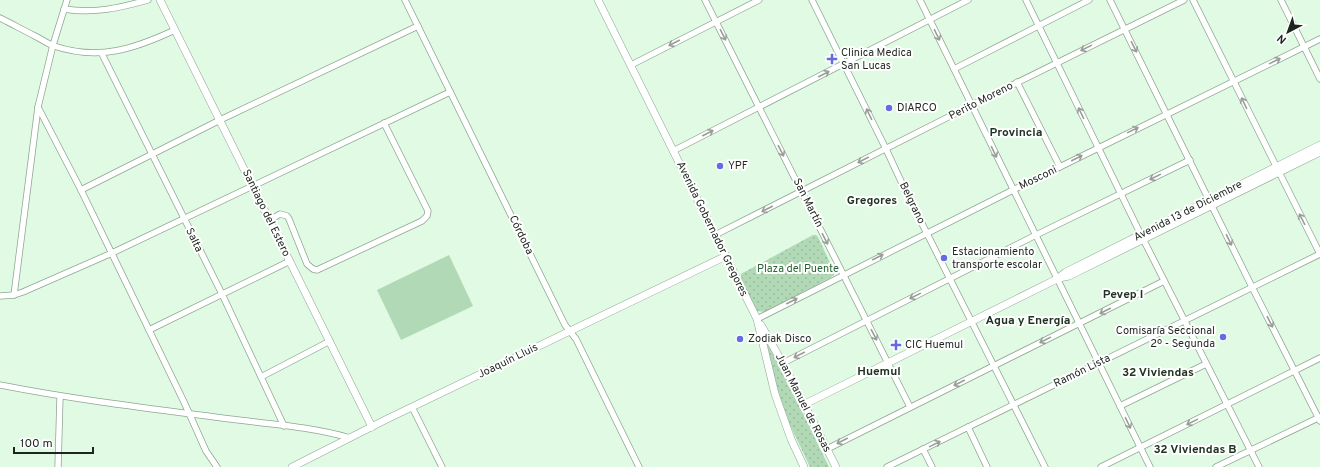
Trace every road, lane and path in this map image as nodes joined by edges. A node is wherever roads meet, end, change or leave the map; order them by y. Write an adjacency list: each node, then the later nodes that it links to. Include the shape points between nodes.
1 (67, 0): 17 (street)
2 (148, 0): 17 (street, via 103,11)
3 (160, 0): 24 (street, Santiago del Estero)
4 (405, 0): 21 (street, Córdoba)
5 (598, 0): 31 (street, Avenida Gobernador Gregores)
6 (705, 0): 20 (street, San Martín)
7 (759, 0): 20 (street)
8 (812, 0): 30 (street, Belgrano)
9 (920, 0): 19 (street)
10 (968, 0): 19 (street)
11 (1026, 0): 22 (street)
12 (1089, 0): 22 (street)
13 (1110, 0): 23 (street)
14 (1184, 0): 23 (street, Perito Moreno)
15 (1193, 0): 34 (street)
16 (1281, 0): 27 (street)
17 (64, 9): 26 (street)
18 (0, 18): 26 (street)
19 (929, 19): 30 (street); 32 (street, one-way to 32)
20 (716, 22): 31 (street, one-way to 31); 39 (street, San Martín, one-way to 39)
21 (418, 26): 36 (street, Córdoba); 41 (street)
22 (1038, 26): 29 (street); 32 (street)
23 (1125, 29): 29 (street, Perito Moreno, one-way to 29); 40 (street, one-way to 40)
24 (175, 30): 28 (street, via 140,45); 41 (street, Santiago del Estero)
25 (1320, 39): 27 (street, Mosconi)
26 (53, 45): 28 (street, via 78,52); 38 (street)
27 (1304, 47): 33 (street); 34 (street, Mosconi, one-way to 27)
28 (102, 54): 48 (street, Salta)
29 (1056, 63): 35 (street, Perito Moreno); 44 (street, one-way to 29)
30 (844, 64): 39 (street, one-way to 30); 45 (street, Belgrano, one-way to 30)
31 (631, 65): 46 (street, Avenida Gobernador Gregores)
32 (954, 69): 37 (street)
33 (1320, 79)
34 (1234, 81): 40 (street, Mosconi); 51 (street, one-way to 34)
35 (1017, 82): 37 (street, Perito Moreno); 50 (street)
36 (450, 92): 42 (street); 82 (street, Córdoba)
37 (972, 105): 45 (street, Perito Moreno); 54 (street, one-way to 54)
38 (38, 107): 53 (street); 74 (street)
39 (759, 107): 46 (street, one-way to 39); 55 (street, San Martín, one-way to 55)
40 (1167, 114): 44 (street, Mosconi, one-way to 40); 49 (street)
41 (220, 120): 48 (street); 52 (street, Santiago del Estero)
42 (384, 122): 52 (street); 59 (street, via 428,211 422,221 317,270 307,264 287,216 280,214)
43 (1320, 145): 51 (street, Avenida 13 de Diciembre)
44 (1098, 147): 50 (street, Mosconi, one-way to 44); 56 (street)
45 (886, 149): 55 (street, Perito Moreno, one-way to 55); 60 (street, Belgrano)
46 (674, 151): 61 (street, Avenida Gobernador Gregores)
47 (1320, 152): 51 (street, Avenida 13 de Diciembre)
48 (152, 154): 53 (street); 58 (street, Salta)
49 (1190, 160): 56 (street, one-way to 56); 57 (street)
50 (1060, 167): 54 (street, Mosconi)
51 (1277, 170): 57 (street, Avenida 13 de Diciembre); 65 (street, one-way to 51)
52 (252, 185): 58 (street); 59 (street, Santiago del Estero)
53 (81, 190): 64 (street)
54 (1013, 190): 60 (street, Mosconi); 62 (street)
55 (802, 191): 61 (street, Perito Moreno, one-way to 61); 68 (street, San Martín, one-way to 68)
56 (1121, 193): 62 (street); 63 (street)
57 (1211, 202): 63 (street, Avenida 13 de Diciembre); 72 (street, one-way to 72)
58 (184, 218): 64 (street); 73 (street, Salta)
59 (270, 220): 67 (street, Santiago del Estero)
60 (927, 233): 68 (street, Mosconi, one-way to 60); 69 (street, Belgrano)
61 (715, 235): 66 (street, Avenida Gobernador Gregores)
62 (1036, 235): 69 (street); 70 (street)
63 (1142, 237): 70 (street, Avenida 13 de Diciembre, via 1069,276); 71 (street)
64 (112, 253): 74 (street); 81 (street)
65 (1320, 254): 72 (street, Ramón Lista)
66 (726, 256): 76 (street, Avenida Gobernador Gregores); 82 (street, Joaquín Lluis)
67 (290, 261): 73 (street); 83 (street, Santiago del Estero)
68 (844, 275): 76 (street, Mosconi, one-way to 68); 77 (street, San Martín)
69 (950, 279): 77 (street, one-way to 77); 78 (street, Belgrano)
70 (1057, 279): 78 (street, Avenida 13 de Diciembre); 80 (street)
71 (1164, 281): 79 (street); 80 (street, one-way to 80)
72 (1252, 287): 79 (street, Ramón Lista); 90 (street, one-way to 90)
73 (222, 294): 81 (street); 91 (street, Salta)
74 (14, 295): 75 (street)
75 (0, 296)
76 (757, 319): 85 (street, Juan Manuel de Rosas); 115 (street, Avenida Gobernador Gregores, via 775,394)
77 (866, 320): 85 (street, one-way to 85); 86 (street, San Martín, one-way to 86)
78 (971, 321): 86 (street, Avenida 13 de Diciembre); 89 (street, Belgrano)
79 (1184, 321): 87 (street, Ramón Lista); 88 (street)
80 (1080, 323): 87 (street); 89 (street, one-way to 89)
81 (149, 330): 100 (street)
82 (570, 331): 98 (street, Joaquín Lluis); 114 (street, Córdoba)
83 (330, 341): 91 (street); 103 (street, Santiago del Estero)
84 (1320, 358): 90 (street)
85 (783, 363): 94 (street, Juan Manuel de Rosas)
86 (888, 363): 94 (street, Avenida 13 de Diciembre); 99 (street, San Martín)
87 (1098, 363): 96 (street, Ramón Lista); 97 (street)
88 (1206, 364): 95 (street); 97 (street)
89 (994, 365): 96 (street, Belgrano); 99 (street, one-way to 99)
90 (1295, 371): 95 (street); 101 (street)
91 (261, 376): 102 (street, Salta)
92 (0, 385): 93 (street)
93 (60, 397): 100 (street); 110 (street)
94 (805, 404): 107 (street, Juan Manuel de Rosas)
95 (1227, 404): 106 (street, one-way to 106); 109 (street)
96 (1014, 405): 104 (street, Ramón Lista); 120 (street, Belgrano)
97 (1120, 406): 106 (street, one-way to 106)
98 (412, 407): 103 (street, Joaquín Lluis); 113 (street)
99 (910, 407): 107 (street, one-way to 107)
100 (190, 414): 102 (street); 111 (street, via 206,451)
101 (1319, 418): 109 (street)
102 (284, 426): 105 (street)
103 (372, 427): 105 (street, Joaquín Lluis)
104 (968, 427): 108 (street, Ramón Lista, one-way to 104); 119 (street)
105 (350, 438): 112 (street, Joaquín Lluis)
106 (1140, 447): 121 (street); 122 (street)
107 (827, 449): 116 (street, Juan Manuel de Rosas)
108 (923, 449): 117 (street, Ramón Lista); 118 (street)
109 (1251, 450): 123 (street); 124 (street)
110 (58, 467)
111 (217, 467)
112 (292, 467)
113 (442, 467)
114 (639, 467)
115 (804, 467)
116 (836, 467)
117 (887, 467)
118 (932, 467)
119 (987, 467)
120 (1044, 467)
121 (1101, 467)
122 (1150, 467)
123 (1216, 467)
124 (1259, 467)

